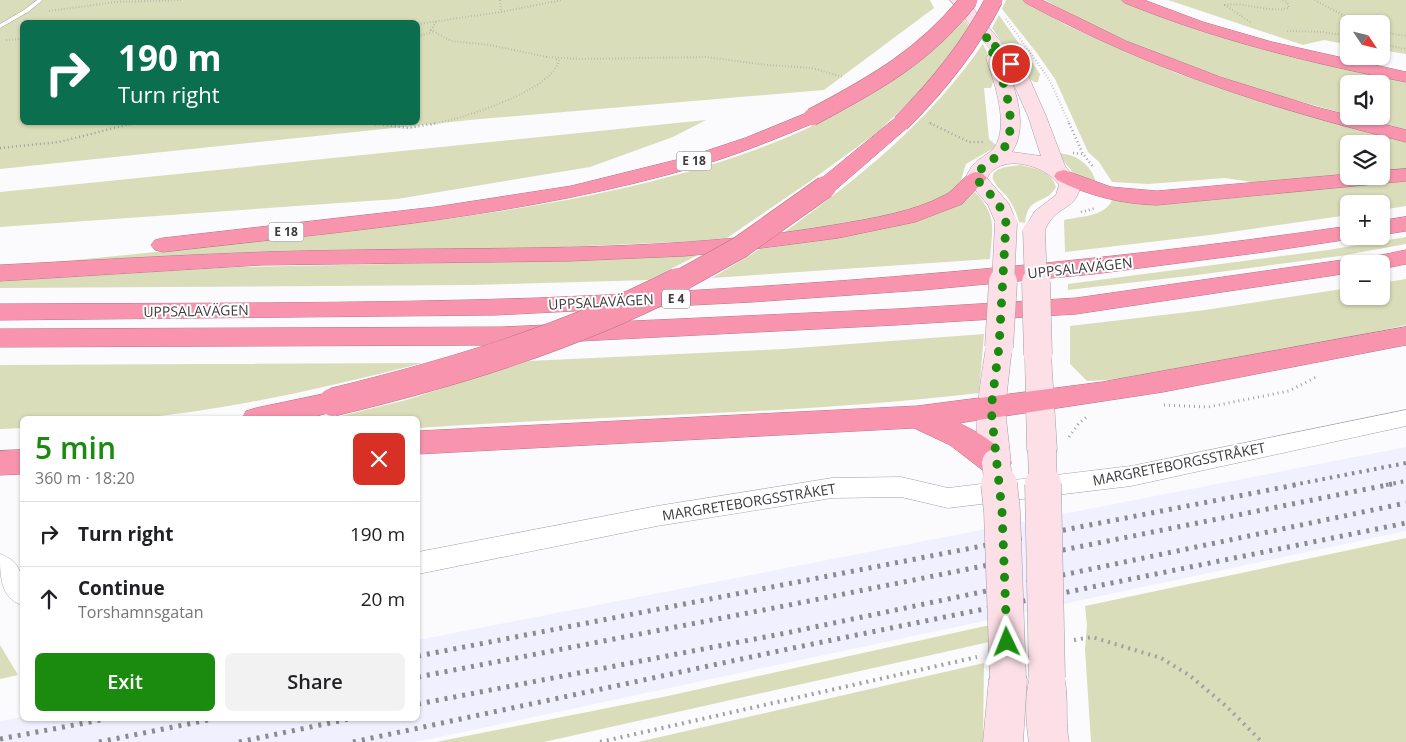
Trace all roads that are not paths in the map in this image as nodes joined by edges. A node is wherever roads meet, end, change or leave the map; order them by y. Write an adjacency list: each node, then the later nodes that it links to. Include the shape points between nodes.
1 (40, 0): 7 (lane)
2 (958, 0): 8 (street)
3 (969, 0): 19 (highway, E 18, bridge, via 940,35 866,89 812,117 696,161 571,192 415,216 210,241)
4 (994, 0): 28 (highway, bridge, via 953,67 901,123 825,187 726,256 597,320 524,347 439,376)
5 (1031, 0): 10 (highway, via 1086,30 1196,75)
6 (1130, 0): 9 (highway, via 1197,26 1254,43 1309,58)
7 (0, 26)
8 (986, 36): 11 (street, via 1005,84 1010,113 1007,143); 12 (street, via 1018,73)
9 (1406, 77)
10 (1406, 136)
11 (994, 160): 12 (street, via 1022,159 1043,163); 14 (street, via 978,170)
12 (1060, 173): 13 (highway, via 1087,188 1137,198); 26 (street, bridge, via 1070,185 1069,194 1043,213 1036,221 1034,231)
13 (1406, 175)
14 (976, 178): 22 (highway, via 954,199 907,217 838,231 747,243 569,254 261,258); 27 (street, bridge, via 1000,205 1006,223 999,347)
15 (1406, 224): 16 (highway)
16 (1390, 227)
17 (1340, 234): 23 (highway, UPPSALAVÄGEN / E 4, via 1076,270 718,297 498,307)
18 (1406, 257): 20 (highway)
19 (0, 260)
20 (1390, 260)
21 (1340, 267): 25 (highway, UPPSALAVÄGEN / E 4, via 1076,306 896,317 502,336)
22 (0, 273)
23 (0, 312)
24 (1406, 336): 26 (highway)
25 (0, 338)
26 (1040, 403): 27 (highway); 41 (street, bridge, via 1046,725)
27 (991, 409): 29 (highway); 36 (street)
28 (270, 416)
29 (917, 417): 31 (highway); 36 (highway, via 964,438)
30 (1406, 418): 37 (street, MARGRETEBORGSSTRÅKET, via 1131,476 948,498 901,487 832,488 657,516)
31 (420, 443)
32 (0, 448): 33 (highway)
33 (20, 448)
34 (20, 462): 35 (highway)
35 (0, 463)
36 (996, 463): 40 (street, bridge, via 1002,511 994,668)
37 (420, 563)
38 (0, 565): 39 (street)
39 (20, 590)
40 (1003, 742)
41 (1049, 742)

